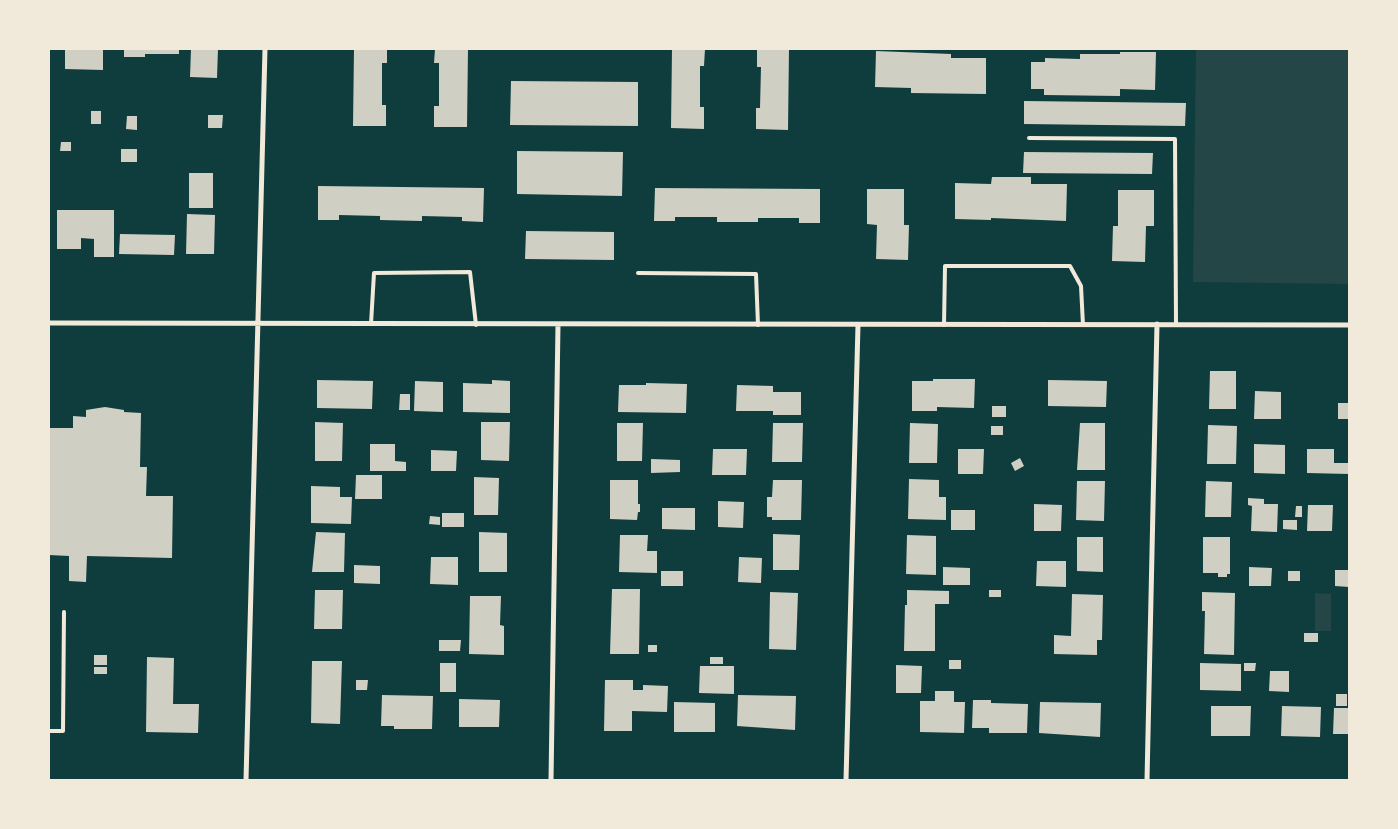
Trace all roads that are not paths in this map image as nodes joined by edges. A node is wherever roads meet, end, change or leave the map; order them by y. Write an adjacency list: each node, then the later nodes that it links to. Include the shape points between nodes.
1 (265, 49): 5 (street)
2 (1029, 138): 8 (lane, via 1175,140)
3 (638, 273): 12 (lane, via 756,274)
4 (49, 323): 5 (street)
5 (258, 324): 6 (street); 18 (street)
6 (371, 324): 10 (street); 10 (lane, via 374,273 470,272)
7 (1157, 324): 8 (street); 15 (street); 21 (street)
8 (1176, 324): 9 (street)
9 (1349, 324)
10 (476, 325): 11 (street)
11 (558, 325): 12 (street); 19 (street)
12 (758, 325): 13 (street)
13 (858, 325): 14 (street); 20 (street)
14 (944, 325): 15 (street); 15 (lane, via 945,266 1070,266 1081,286)
15 (1083, 325)
16 (64, 612): 17 (lane, via 63,731)
17 (49, 731)
18 (246, 780)
19 (551, 780)
20 (846, 780)
21 (1146, 780)

